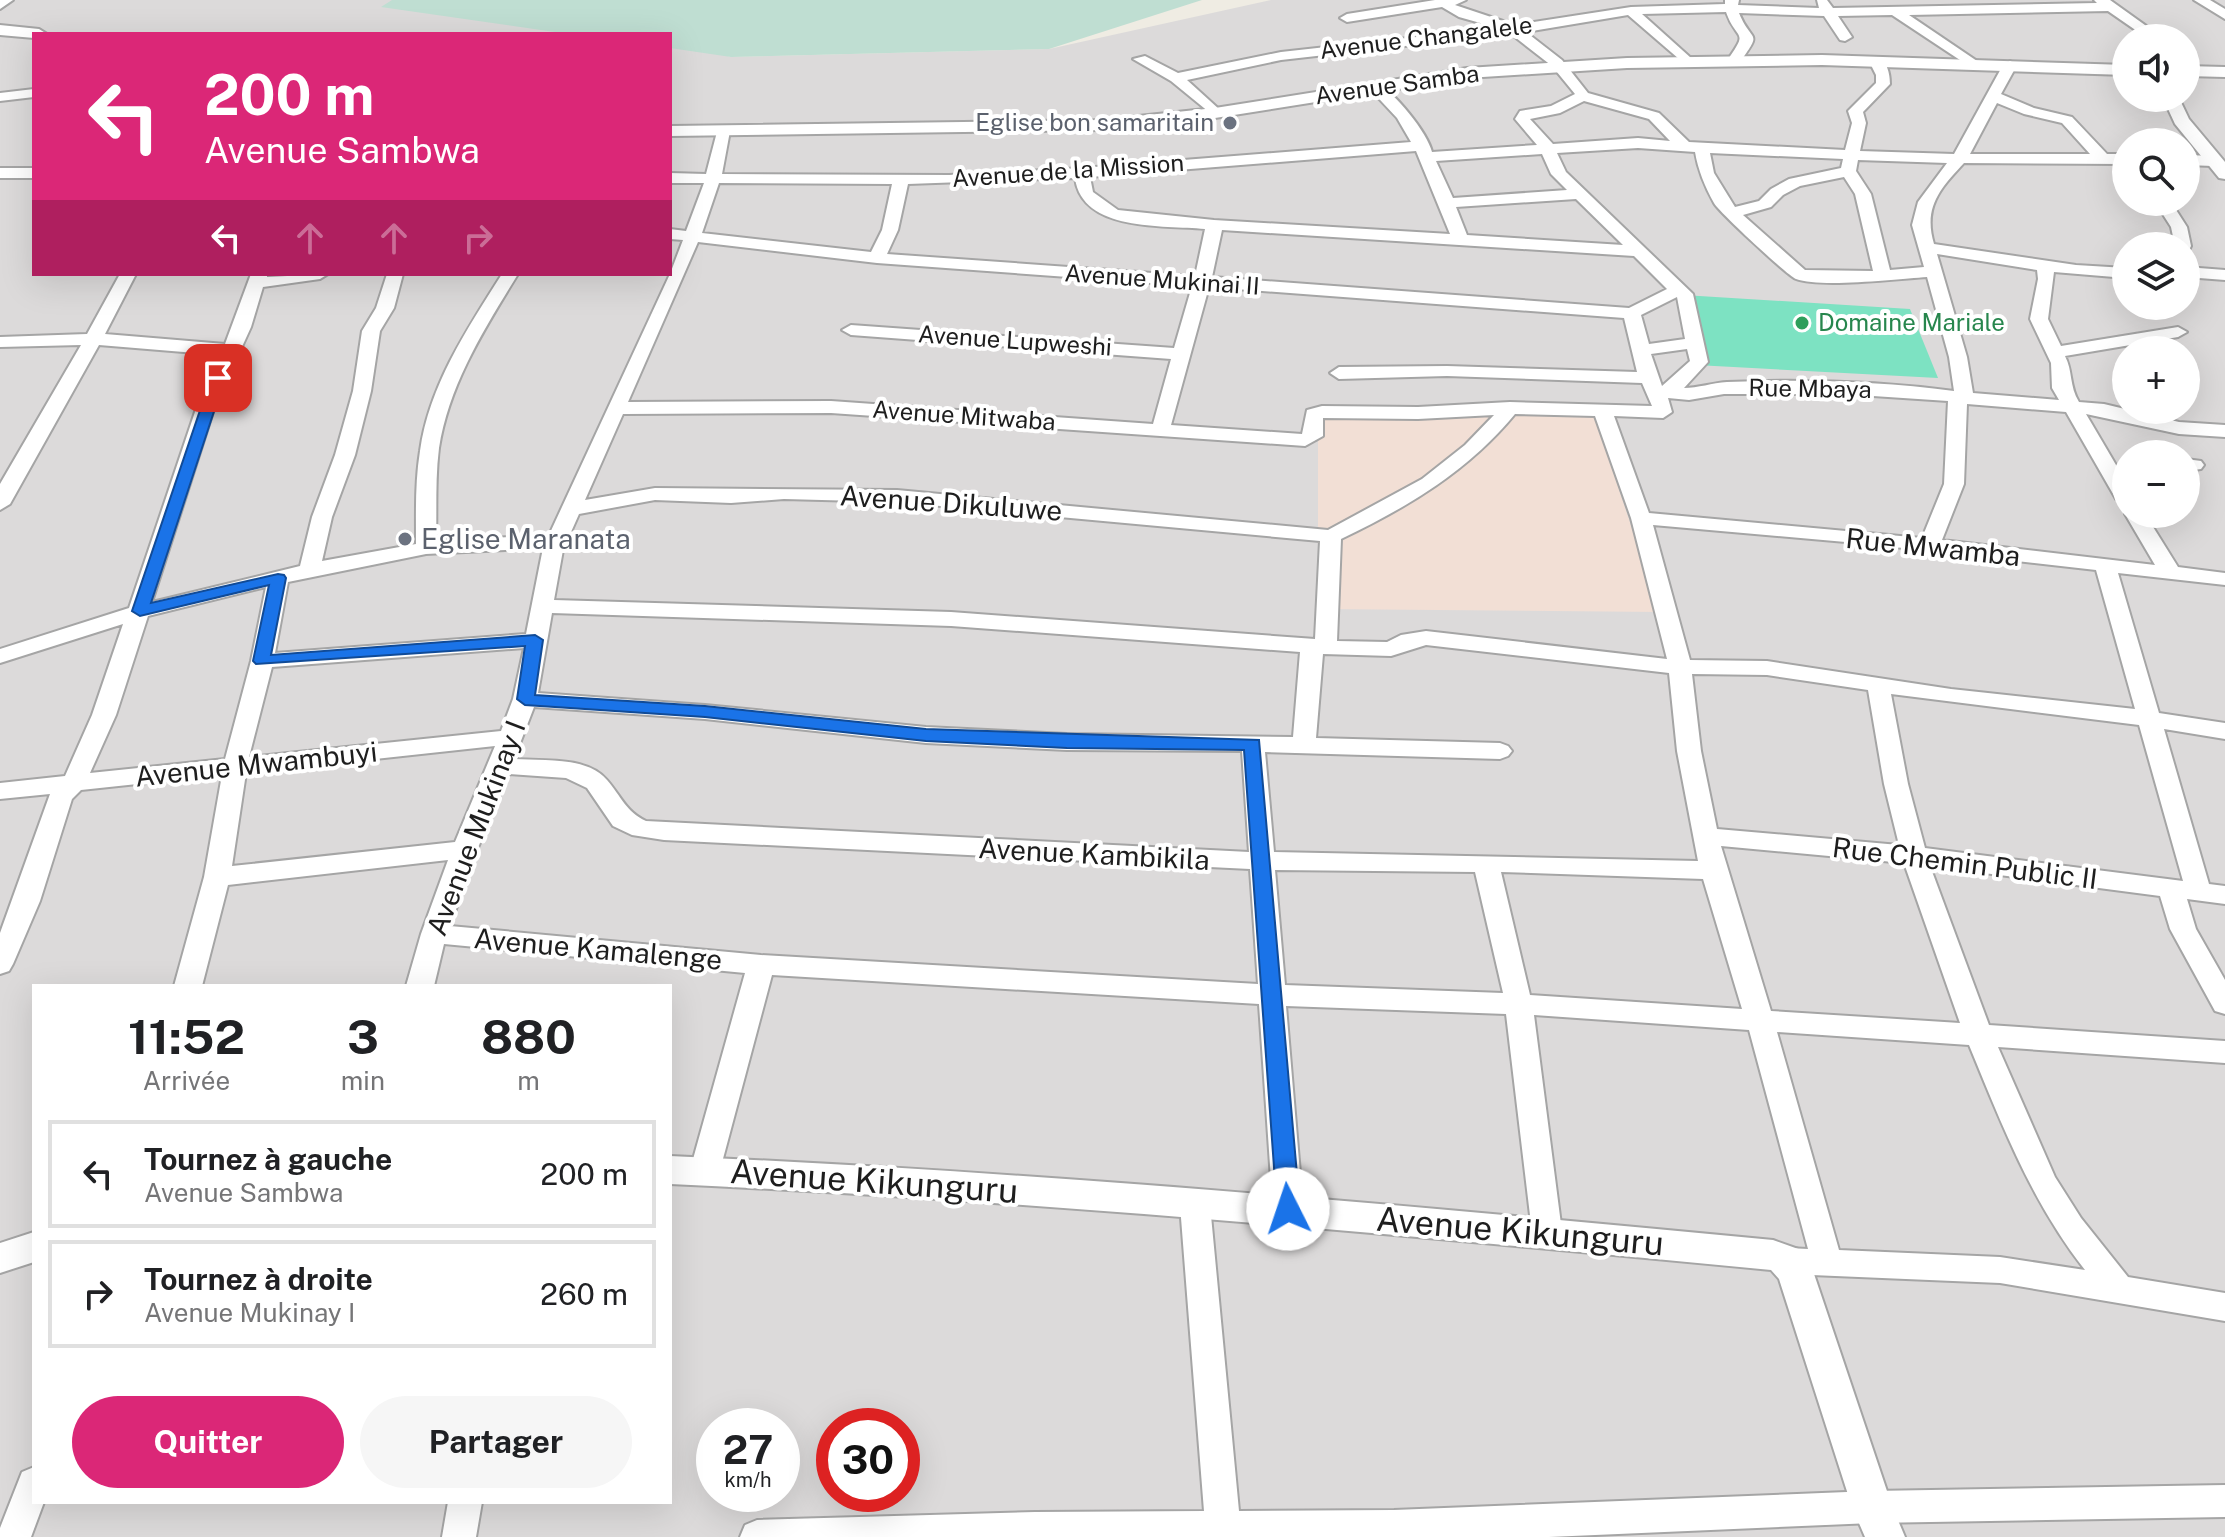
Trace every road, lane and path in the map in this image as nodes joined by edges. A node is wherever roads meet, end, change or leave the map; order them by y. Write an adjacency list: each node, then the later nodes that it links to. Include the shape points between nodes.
1 (5, 0): 7 (street)
2 (1462, 0): 5 (street)
3 (1820, 0): 12 (street)
4 (2201, 0): 13 (street)
5 (1445, 3): 14 (street); 17 (street)
6 (2105, 3): 11 (street, Avenue Changalele); 15 (street)
7 (0, 4)
8 (1653, 5): 9 (street, Avenue Changalele); 10 (street, Avenue Changalele)
9 (1732, 5): 12 (street, Avenue Changalele); 23 (street, via 1735,22 1748,34)
10 (1631, 11): 17 (street, Avenue Changalele); 21 (street)
11 (1895, 11): 12 (street, Avenue Changalele); 24 (street)
12 (1832, 12): 19 (street)
13 (2225, 15)
14 (1347, 18)
15 (2136, 24)
16 (0, 30): 18 (street)
17 (1513, 30): 26 (street); 30 (street, Avenue Changalele, via 1281,56)
18 (32, 33)
19 (1845, 37)
20 (1140, 59): 30 (street)
21 (1686, 61): 23 (street, Avenue Samba); 26 (street, Avenue Samba)
22 (1876, 61): 23 (street, Avenue Samba); 24 (street, Avenue Samba); 44 (street, via 1883,84 1855,111 1859,123)
23 (1733, 62)
24 (1972, 64): 25 (street, Avenue Samba)
25 (2010, 65): 27 (street, Avenue Samba); 35 (street)
26 (1561, 66): 31 (street, Avenue Samba); 33 (street)
27 (2112, 69)
28 (2200, 70): 29 (street)
29 (2225, 72)
30 (1176, 78): 37 (street)
31 (1375, 87): 37 (street, Avenue Samba); 43 (street, via 1389,96)
32 (32, 93): 34 (street)
33 (1583, 96): 40 (street, via 1654,116); 41 (street, via 1555,110 1525,114 1522,119)
34 (0, 97)
35 (1995, 97): 45 (street, via 2067,120); 46 (street)
36 (2177, 112): 47 (street)
37 (1215, 113): 39 (street, Avenue Samba, via 1043,128)
38 (672, 131): 39 (street, Avenue Samba)
39 (723, 131): 53 (street, Avenue Mukinay I)
40 (1683, 145): 41 (street, Avenue de la Mission); 42 (street, Avenue de la Mission)
41 (1547, 147): 43 (street, Avenue de la Mission); 55 (street, via 1559,174)
42 (1702, 148): 44 (street, Avenue de la Mission); 57 (street, via 1706,173)
43 (1424, 151): 51 (street, Avenue de la Mission); 56 (street)
44 (1850, 153): 46 (street, Avenue de la Mission); 48 (street)
45 (2112, 158): 46 (street, Avenue de la Mission)
46 (1959, 159): 61 (street, via 1926,202 1920,225)
47 (2219, 168)
48 (1848, 171): 57 (street, via 1795,182 1765,204); 75 (street, via 1863,194)
49 (0, 173): 50 (street)
50 (32, 173)
51 (1082, 173): 54 (street, Avenue de la Mission); 58 (street, via 1085,194 1106,212)
52 (672, 178): 53 (street, Avenue de la Mission)
53 (713, 179): 54 (street, Avenue de la Mission); 59 (street, Avenue Mukinay I)
54 (901, 180): 64 (street, via 890,230)
55 (1580, 194): 56 (street); 62 (street)
56 (1447, 203): 60 (street)
57 (1732, 213): 75 (street, via 1800,275)
58 (1214, 225): 60 (street); 77 (street)
59 (681, 234): 63 (street, Avenue Mukinay I); 64 (street, Avenue Mukinai II)
60 (1460, 238): 62 (street)
61 (1925, 248): 65 (street); 67 (street)
62 (1641, 251): 78 (street)
63 (672, 258)
64 (877, 258): 77 (street, Avenue Mukinai II)
65 (2044, 264): 66 (street); 87 (street, via 2047,279 2039,319)
66 (2112, 271)
67 (1932, 272): 75 (street); 92 (street, via 1958,357)
68 (2200, 273): 69 (street)
69 (2225, 275)
70 (127, 276): 82 (street)
71 (295, 276): 76 (street)
72 (394, 276): 112 (street, via 371,331 362,391)
73 (509, 276): 110 (street, via 465,354 431,437)
74 (665, 276): 93 (street, Avenue Mukinay I)
75 (1884, 276)
76 (258, 279): 85 (street)
77 (1201, 284): 79 (street, Avenue Mukinai II); 88 (street)
78 (1680, 289): 79 (street); 84 (street, via 1687,298)
79 (1632, 313): 86 (street)
80 (851, 330): 88 (street, Avenue Lupweshi)
81 (2178, 332): 87 (street)
82 (95, 339): 83 (street); 85 (street); 101 (street)
83 (0, 342)
84 (1695, 343): 86 (street); 91 (street, via 1699,362)
85 (230, 350): 117 (street, via 201,420)
86 (1642, 350): 91 (street)
87 (2054, 352): 96 (street)
88 (1180, 354): 97 (street)
89 (1339, 373): 91 (street, Rue Mbaya, via 1447,371)
90 (1931, 380): 92 (street)
91 (1658, 387): 92 (street, Rue Mbaya, via 1689,394 1724,388 1843,388); 95 (street, via 1663,412)
92 (1958, 397): 96 (street, Rue Mbaya); 109 (street, via 1954,492)
93 (616, 408): 97 (street, Avenue Mitwaba, via 845,407); 104 (street, Avenue Mukinay I)
94 (1510, 408): 95 (street); 97 (street, Avenue Mitwaba, via 1322,412 1313,417 1311,439); 107 (street, via 1441,477)
95 (1602, 410): 105 (street)
96 (2072, 410): 98 (street, Rue Mbaya, via 2104,410 2179,428); 99 (street)
97 (1160, 431)
98 (2225, 432)
99 (2104, 463): 100 (street); 102 (street)
100 (2112, 463)
101 (8, 468): 103 (street)
102 (2112, 476)
103 (0, 504)
104 (571, 509): 107 (street, Avenue Dikuluwe, via 655,494 897,496); 108 (street, Avenue Mukinay I)
105 (1641, 518): 109 (street, Rue Mwamba); 122 (street)
106 (2144, 528): 113 (street)
107 (1331, 536): 119 (street)
108 (558, 541): 110 (street); 116 (street, Avenue Mukinay I)
109 (1929, 545): 111 (street, Rue Mwamba)
110 (426, 548): 112 (street)
111 (2105, 566): 113 (street, Rue Mwamba); 125 (street)
112 (310, 570): 114 (street)
113 (2171, 573): 115 (street, Rue Mwamba)
114 (278, 578): 117 (street); 121 (street)
115 (2225, 579)
116 (542, 606): 118 (street, Avenue Mukinay I); 119 (street, via 951,619)
117 (140, 611): 120 (street); 133 (street)
118 (535, 640): 121 (street); 124 (street, Avenue Mukinay I)
119 (1319, 646): 122 (street, via 1391,649 1426,638); 129 (street)
120 (0, 656)
121 (262, 661): 131 (street)
122 (1680, 667): 123 (street, via 1767,668); 135 (street)
123 (1878, 684): 125 (street); 137 (street)
124 (525, 699): 127 (street, Avenue Mukinay I); 128 (street, via 926,735)
125 (2147, 718): 126 (street); 143 (street)
126 (2225, 731)
127 (512, 737): 131 (street, Avenue Mwambuyi); 132 (street, Avenue Mukinay I)
128 (1253, 744): 129 (street); 138 (street)
129 (1304, 746): 130 (street)
130 (1500, 751)
131 (235, 766): 133 (street, Avenue Mwambuyi); 141 (street)
132 (500, 766): 136 (street, Avenue Mukinay I); 138 (street, Avenue Kambikila, via 570,770 596,782 622,820 664,832)
133 (74, 783): 134 (street, Avenue Mwambuyi); 146 (street, via 61,796)
134 (0, 791)
135 (1705, 836): 137 (street, Rue Chemin Public II); 140 (street)
136 (464, 850): 141 (street); 145 (street, Avenue Mukinay I)
137 (1912, 855): 142 (street, Rue Chemin Public II); 154 (street)
138 (1261, 861): 139 (street, Avenue Kambikila); 150 (street)
139 (1486, 863): 140 (street, Avenue Kambikila); 151 (street)
140 (1713, 870): 153 (street)
141 (217, 877): 148 (street)
142 (2171, 889): 143 (street, Rue Chemin Public II); 152 (street, via 2183,929)
143 (2199, 892): 144 (street, Rue Chemin Public II)
144 (2225, 895)
145 (434, 934): 147 (street, Avenue Kamalenge); 149 (street, Avenue Mukinay I)
146 (0, 964)
147 (761, 965): 150 (street, Avenue Kamalenge); 156 (street)
148 (189, 984)
149 (421, 984)
150 (1272, 995): 151 (street, Avenue Kamalenge); 158 (street)
151 (1519, 1004): 153 (street, Avenue Kamalenge); 159 (street)
152 (2225, 1004)
153 (1760, 1021): 154 (street, Avenue Kamalenge); 163 (street)
154 (1978, 1034): 155 (street, Avenue Kamalenge); 164 (street, via 2043,1185 2069,1228)
155 (2225, 1052)
156 (687, 1170): 157 (street, Avenue Kikunguru, via 891,1180)
157 (1195, 1205): 158 (street, Avenue Kikunguru); 170 (street)
158 (1288, 1209): 159 (street, Avenue Kikunguru)
159 (1547, 1232): 162 (street, Avenue Kikunguru, via 1773,1255)
160 (32, 1248): 161 (street)
161 (0, 1258)
162 (1788, 1261): 163 (street); 169 (street)
163 (1827, 1263): 164 (street, via 2000,1270)
164 (2119, 1290): 165 (street)
165 (2225, 1307)
166 (32, 1488): 171 (street)
167 (2225, 1501): 169 (street)
168 (465, 1504): 172 (street)
169 (1879, 1522): 170 (street)
170 (1224, 1533): 173 (street, via 1035,1529)
171 (14, 1537)
172 (459, 1537)
173 (757, 1537)

